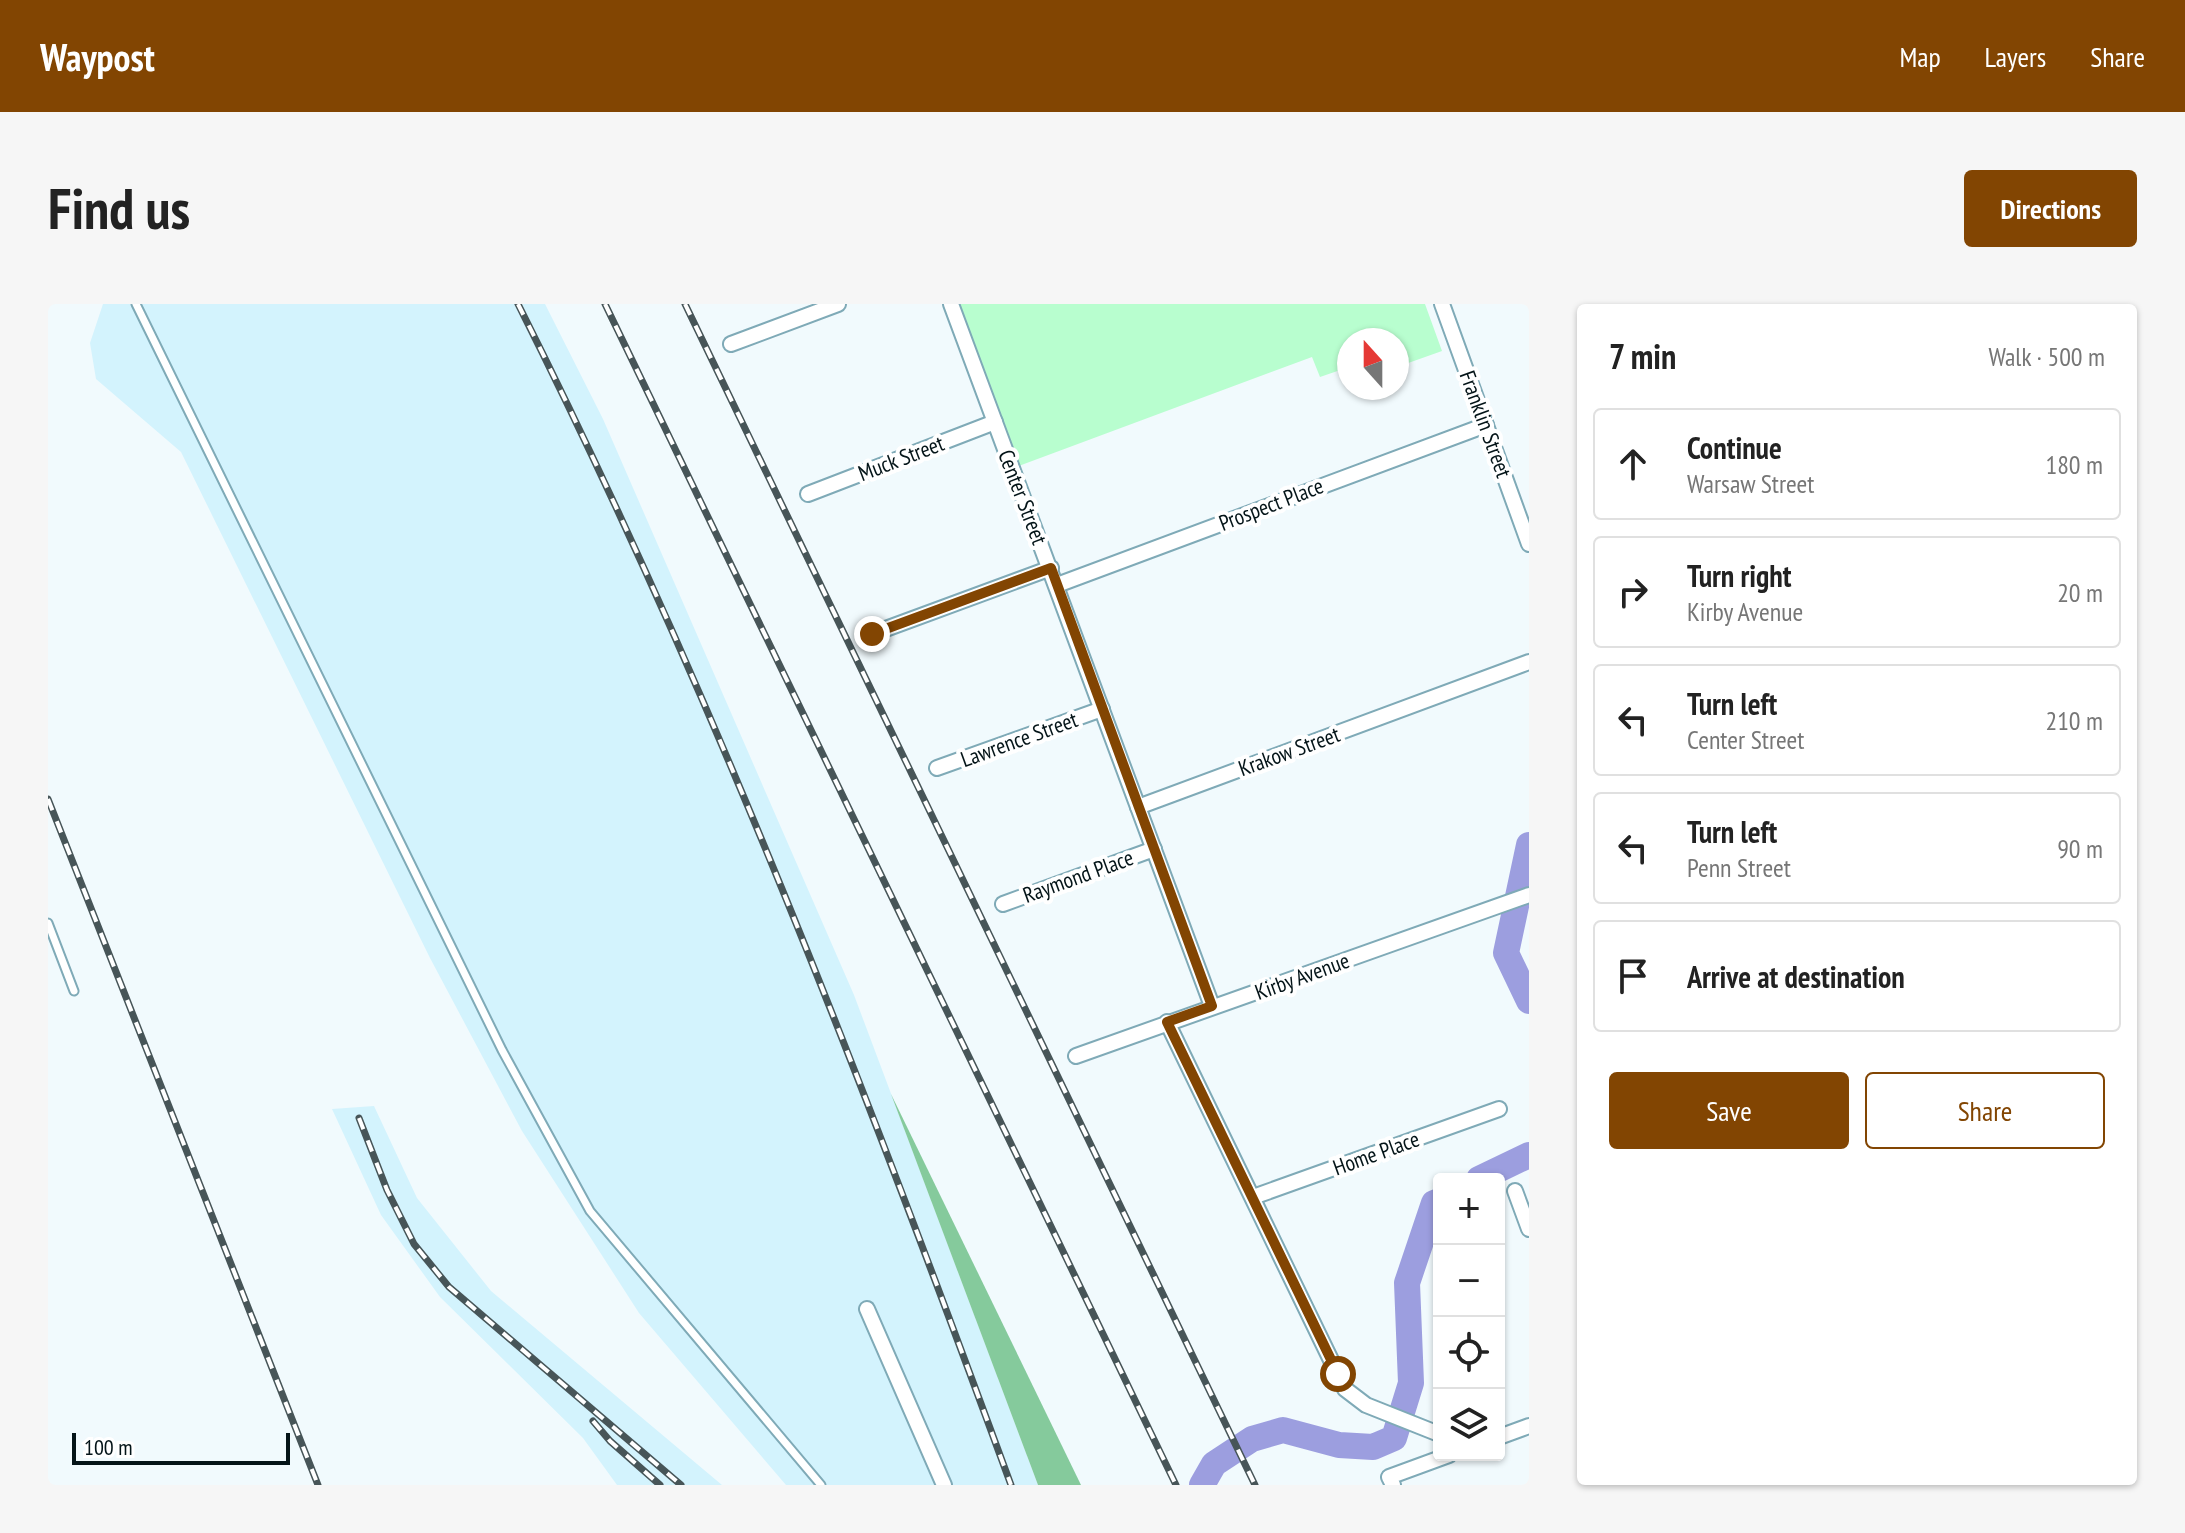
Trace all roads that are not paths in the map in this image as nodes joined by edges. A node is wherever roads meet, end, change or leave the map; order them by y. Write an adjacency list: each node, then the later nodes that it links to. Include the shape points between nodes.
1 (136, 304): 35 (lane, via 502,1050 590,1211)
2 (838, 304): 5 (street)
3 (951, 304): 6 (street, Center Street)
4 (1442, 304): 7 (street, Franklin Street)
5 (731, 344)
6 (995, 422): 8 (street, Muck Street); 10 (street, Center Street)
7 (1486, 425): 9 (street, Franklin Street); 11 (street, Prospect Place)
8 (808, 494)
9 (1528, 538)
10 (1051, 568): 11 (street, Center Street); 12 (street)
11 (1057, 585): 14 (street, Center Street)
12 (872, 634)
13 (1529, 662): 16 (street, Krakow Street)
14 (1102, 709): 15 (street, Lawrence Street); 16 (street, Center Street)
15 (937, 768)
16 (1138, 807): 17 (street, Center Street)
17 (1154, 849): 19 (street, Raymond Place); 22 (street, Center Street)
18 (1529, 895): 22 (street, Kirby Avenue)
19 (1003, 904)
20 (48, 923): 21 (lane)
21 (74, 991)
22 (1212, 1006): 23 (street, Kirby Avenue)
23 (1167, 1022): 24 (street, Kirby Avenue); 27 (street)
24 (1076, 1056)
25 (1499, 1109): 27 (street, Home Place)
26 (1515, 1191): 28 (street)
27 (1253, 1197): 31 (street, via 1345,1389)
28 (1529, 1229)
29 (867, 1309): 36 (street)
30 (1529, 1426): 32 (street)
31 (1433, 1432)
32 (1505, 1435)
33 (1436, 1461): 34 (street)
34 (1391, 1481)
35 (821, 1485)
36 (944, 1485)

